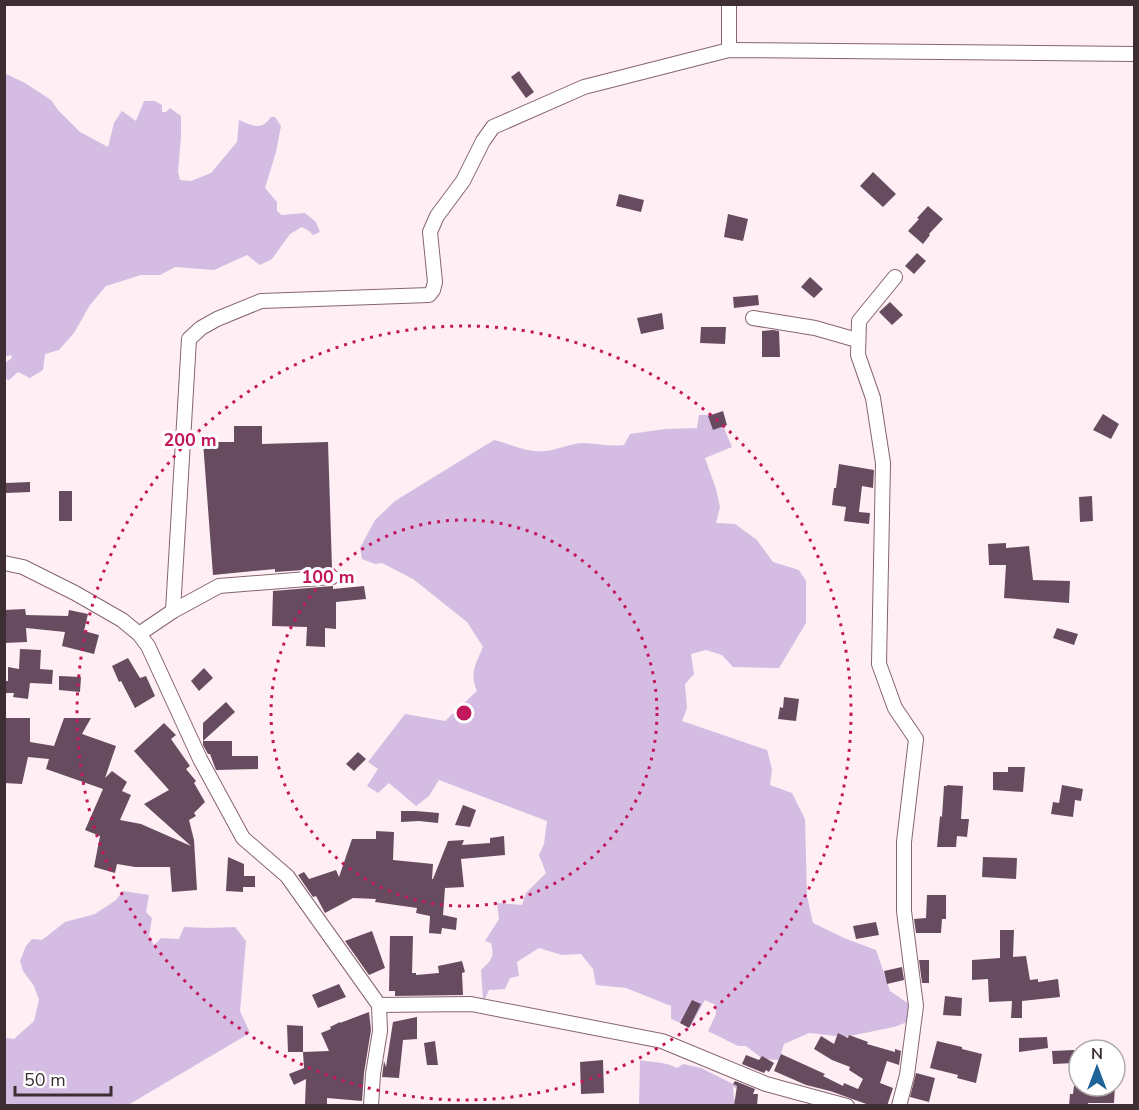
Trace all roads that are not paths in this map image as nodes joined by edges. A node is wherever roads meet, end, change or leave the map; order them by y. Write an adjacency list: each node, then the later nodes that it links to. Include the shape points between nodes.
1 (729, 4): 2 (street)
2 (729, 50): 3 (street); 9 (street, via 584,87 493,127 430,232 435,282 429,295 261,301 217,319 189,339)
3 (1134, 54)
4 (895, 277): 6 (street, via 859,321)
5 (753, 318): 6 (street)
6 (857, 340): 14 (street, via 858,355 873,398 883,464 879,664 895,708 916,739 904,842 904,911 916,1006)
7 (4, 562): 10 (street, via 23,567 75,593)
8 (332, 577): 9 (street, via 219,586)
9 (173, 611): 10 (street)
10 (139, 634): 11 (street, via 148,645 200,759 243,838 287,876)
11 (379, 1005): 12 (street, via 380,1031); 13 (street, via 471,1004 662,1041 766,1084)
12 (371, 1106)
13 (847, 1106)
14 (899, 1106)

